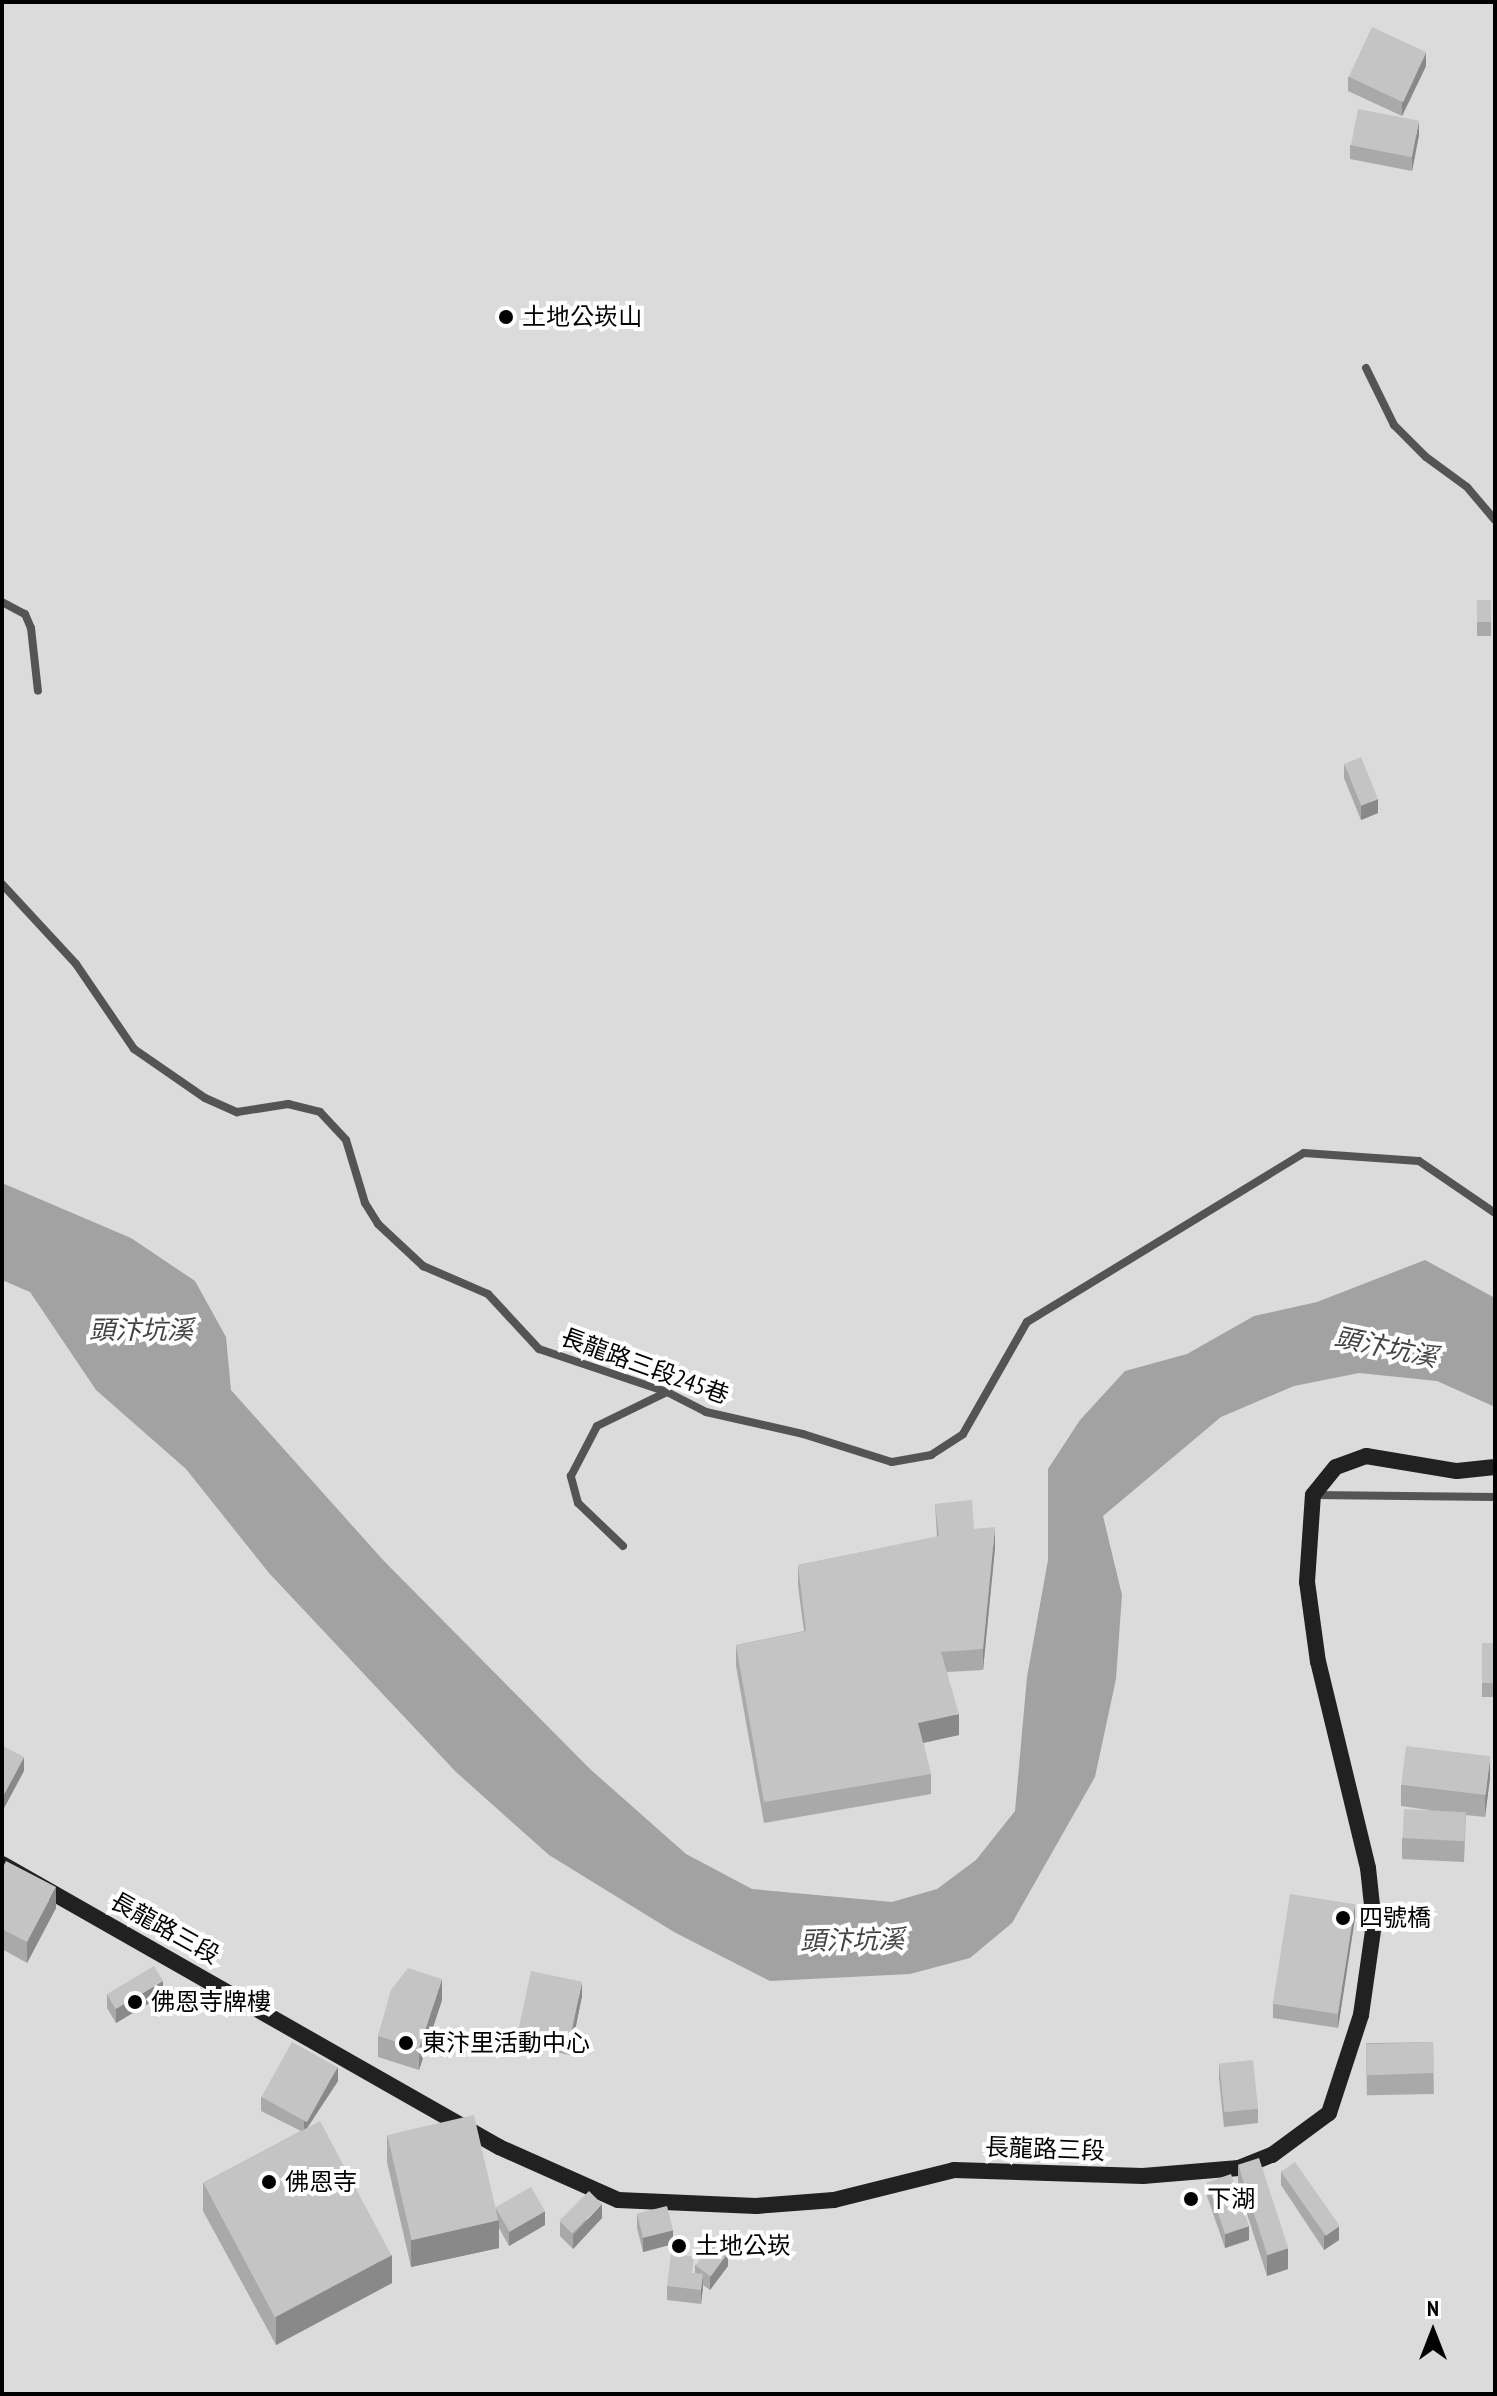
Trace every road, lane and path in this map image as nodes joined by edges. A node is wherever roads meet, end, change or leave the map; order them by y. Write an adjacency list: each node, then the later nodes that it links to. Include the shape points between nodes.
1 (1366, 368): 2 (lane, via 1394,425 1467,487)
2 (1495, 520)
3 (2, 602): 4 (lane, via 25,614 31,628)
4 (38, 691)
5 (2, 884): 7 (lane, 長龍路三段245巷, via 76,964 134,1049 205,1098 237,1112 288,1104 320,1112 346,1140 365,1203 378,1224 423,1266 488,1294 539,1349)
6 (1495, 1213): 7 (lane, 長龍路三段245巷, via 1419,1161 1304,1153 1027,1322 963,1434 931,1455 892,1462 706,1412)
7 (667, 1392): 11 (lane, via 597,1426 571,1476 578,1503)
8 (1495, 1467): 9 (main road, via 1457,1471 1366,1456 1336,1467)
9 (1313, 1495): 10 (lane); 12 (main road, 長龍路三段, via 1307,1582 1318,1662 1368,1868 1373,1938 1361,2015 1329,2113 1272,2155 1239,2168 1143,2176 954,2170 834,2200 756,2206 618,2200 499,2147)
10 (1495, 1497)
11 (623, 1546)
12 (2, 1864)

